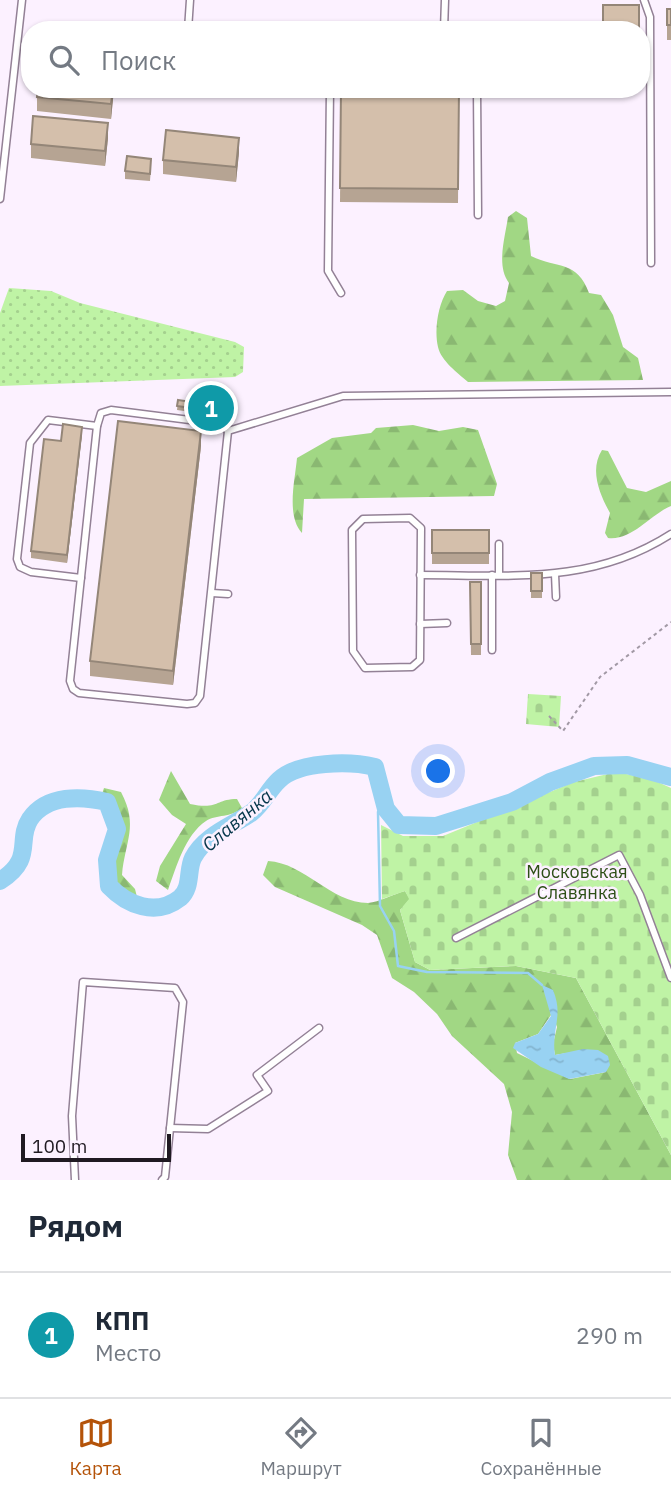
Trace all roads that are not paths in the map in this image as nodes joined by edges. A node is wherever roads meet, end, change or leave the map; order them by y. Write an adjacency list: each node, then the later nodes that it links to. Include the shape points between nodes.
1 (22, 0): 9 (lane)
2 (190, 0): 5 (lane)
3 (445, 0): 6 (lane)
4 (644, 0): 11 (lane, via 650,17)
5 (189, 21)
6 (444, 21)
7 (330, 98): 12 (lane, via 328,271)
8 (477, 98): 10 (lane)
9 (0, 199)
10 (478, 215)
11 (651, 263)
12 (341, 293)
13 (671, 392): 15 (lane, via 343,396)
14 (97, 426): 15 (lane, via 101,414 111,410 221,424); 21 (lane); 21 (lane, via 48,420 30,443 17,559 20,567 31,572)
15 (228, 430): 22 (lane)
16 (671, 534): 18 (lane, via 619,561)
17 (499, 544): 20 (lane)
18 (555, 574): 20 (lane); 24 (lane)
19 (420, 575): 20 (lane); 26 (lane); 26 (lane, via 421,528 417,522 363,519 356,524 352,530 353,651 358,661 365,668 412,667 420,660)
20 (495, 575): 27 (lane)
21 (81, 578): 22 (lane, via 70,681 79,693 195,704 200,696)
22 (212, 593): 23 (lane)
23 (228, 594)
24 (556, 597)
25 (447, 623): 26 (lane)
26 (420, 624)
27 (492, 650)
28 (456, 938): 29 (lane, via 619,855 640,895)
29 (671, 978)
30 (319, 1028): 31 (lane, via 257,1075 268,1091 208,1129)
31 (170, 1128): 32 (lane, via 183,1002 175,988 83,982 72,1116); 33 (lane)
32 (75, 1180)
33 (162, 1180)

